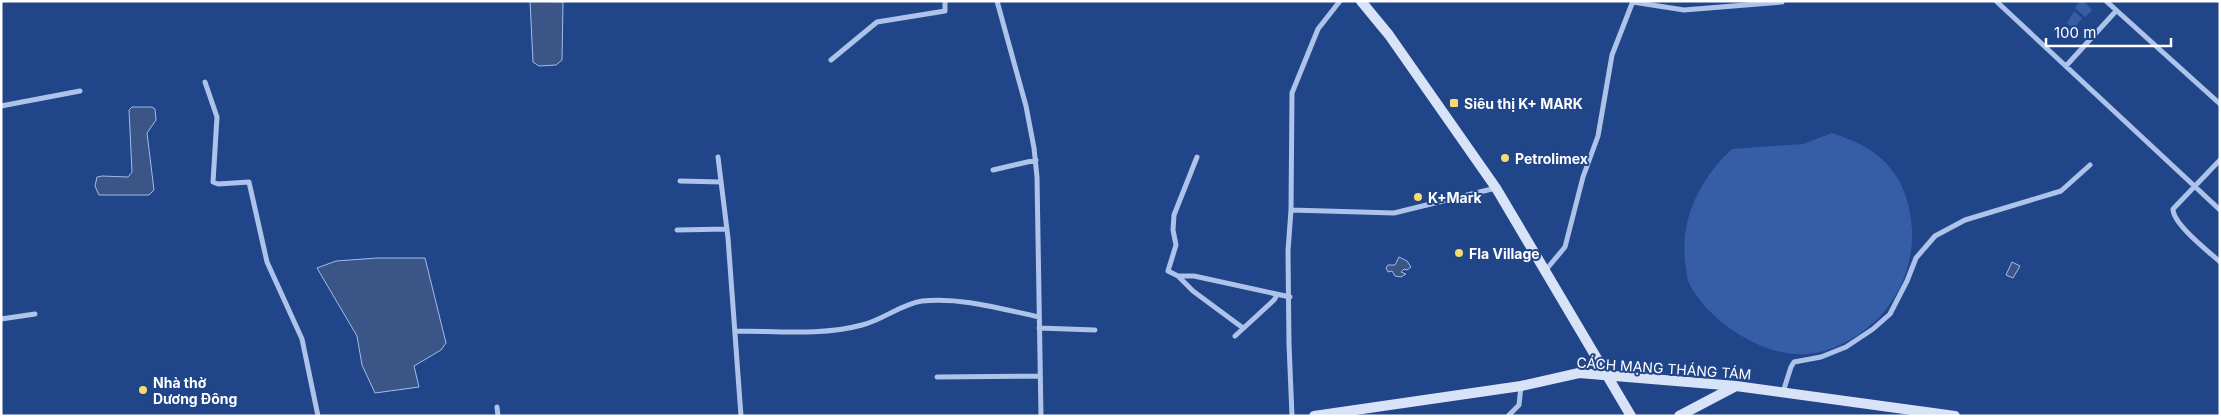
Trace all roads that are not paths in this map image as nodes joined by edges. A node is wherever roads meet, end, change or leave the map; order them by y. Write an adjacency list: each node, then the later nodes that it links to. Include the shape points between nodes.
1 (945, 1): 10 (street, via 945,11 877,22)
2 (997, 1): 18 (street, via 1026,106)
3 (1340, 1): 26 (street, via 1318,29 1292,93)
4 (1361, 1): 25 (street, via 1389,35)
5 (1996, 1): 11 (street)
6 (2106, 1): 9 (street)
7 (1633, 2): 8 (street, via 1684,10); 31 (street, via 1612,55 1598,136 1583,176 1565,247)
8 (1782, 2)
9 (2116, 11): 11 (street); 14 (street)
10 (831, 60)
11 (2066, 66): 24 (street)
12 (205, 82): 50 (street, via 217,117 213,182 249,182 267,262 302,339)
13 (80, 91): 15 (street)
14 (2220, 104)
15 (1, 106)
16 (718, 157): 23 (street)
17 (1197, 157): 32 (street, via 1174,214 1176,245 1168,271)
18 (1036, 160): 21 (street); 36 (street)
19 (2220, 160): 24 (street)
20 (2090, 165): 48 (street, via 2061,191 1965,220 1935,236 1916,258 1890,314 1846,347 1821,357 1794,362)
21 (992, 170)
22 (680, 181): 23 (street)
23 (721, 182): 28 (street)
24 (2195, 186): 27 (street); 30 (street, via 2173,209 2173,215)
25 (1496, 188): 26 (street, via 1394,213); 31 (street)
26 (1291, 210): 34 (street, via 1288,251)
27 (2220, 210)
28 (727, 229): 29 (street); 41 (street)
29 (677, 230)
30 (2220, 262)
31 (1545, 271): 45 (street)
32 (1178, 276): 33 (street, via 1194,276); 39 (street)
33 (1277, 295): 34 (street); 39 (street)
34 (1290, 297): 54 (street)
35 (35, 314): 37 (street)
36 (1039, 317): 38 (street); 41 (street, via 971,302 921,301 881,319 845,328)
37 (1, 319)
38 (1039, 328): 40 (street); 43 (street)
39 (1243, 328): 42 (street)
40 (1095, 330)
41 (736, 331): 52 (street)
42 (1235, 336)
43 (1040, 376): 44 (street); 53 (street)
44 (937, 377)
45 (1609, 377): 46 (street, CÁCH MẠNG THÁNG TÁM, via 1579,373); 47 (street, CÁCH MẠNG THÁNG TÁM); 57 (street)
46 (1521, 386): 55 (street, CÁCH MẠNG THÁNG TÁM); 56 (street, via 1519,405)
47 (1736, 386): 48 (street, CÁCH MẠNG THÁNG TÁM); 58 (street)
48 (1783, 392): 59 (street, CÁCH MẠNG THÁNG TÁM)
49 (497, 407): 51 (street)
50 (318, 416)
51 (498, 416)
52 (741, 416)
53 (1041, 416)
54 (1292, 416)
55 (1314, 416)
56 (1508, 416)
57 (1631, 416)
58 (1679, 416)
59 (1955, 416)

